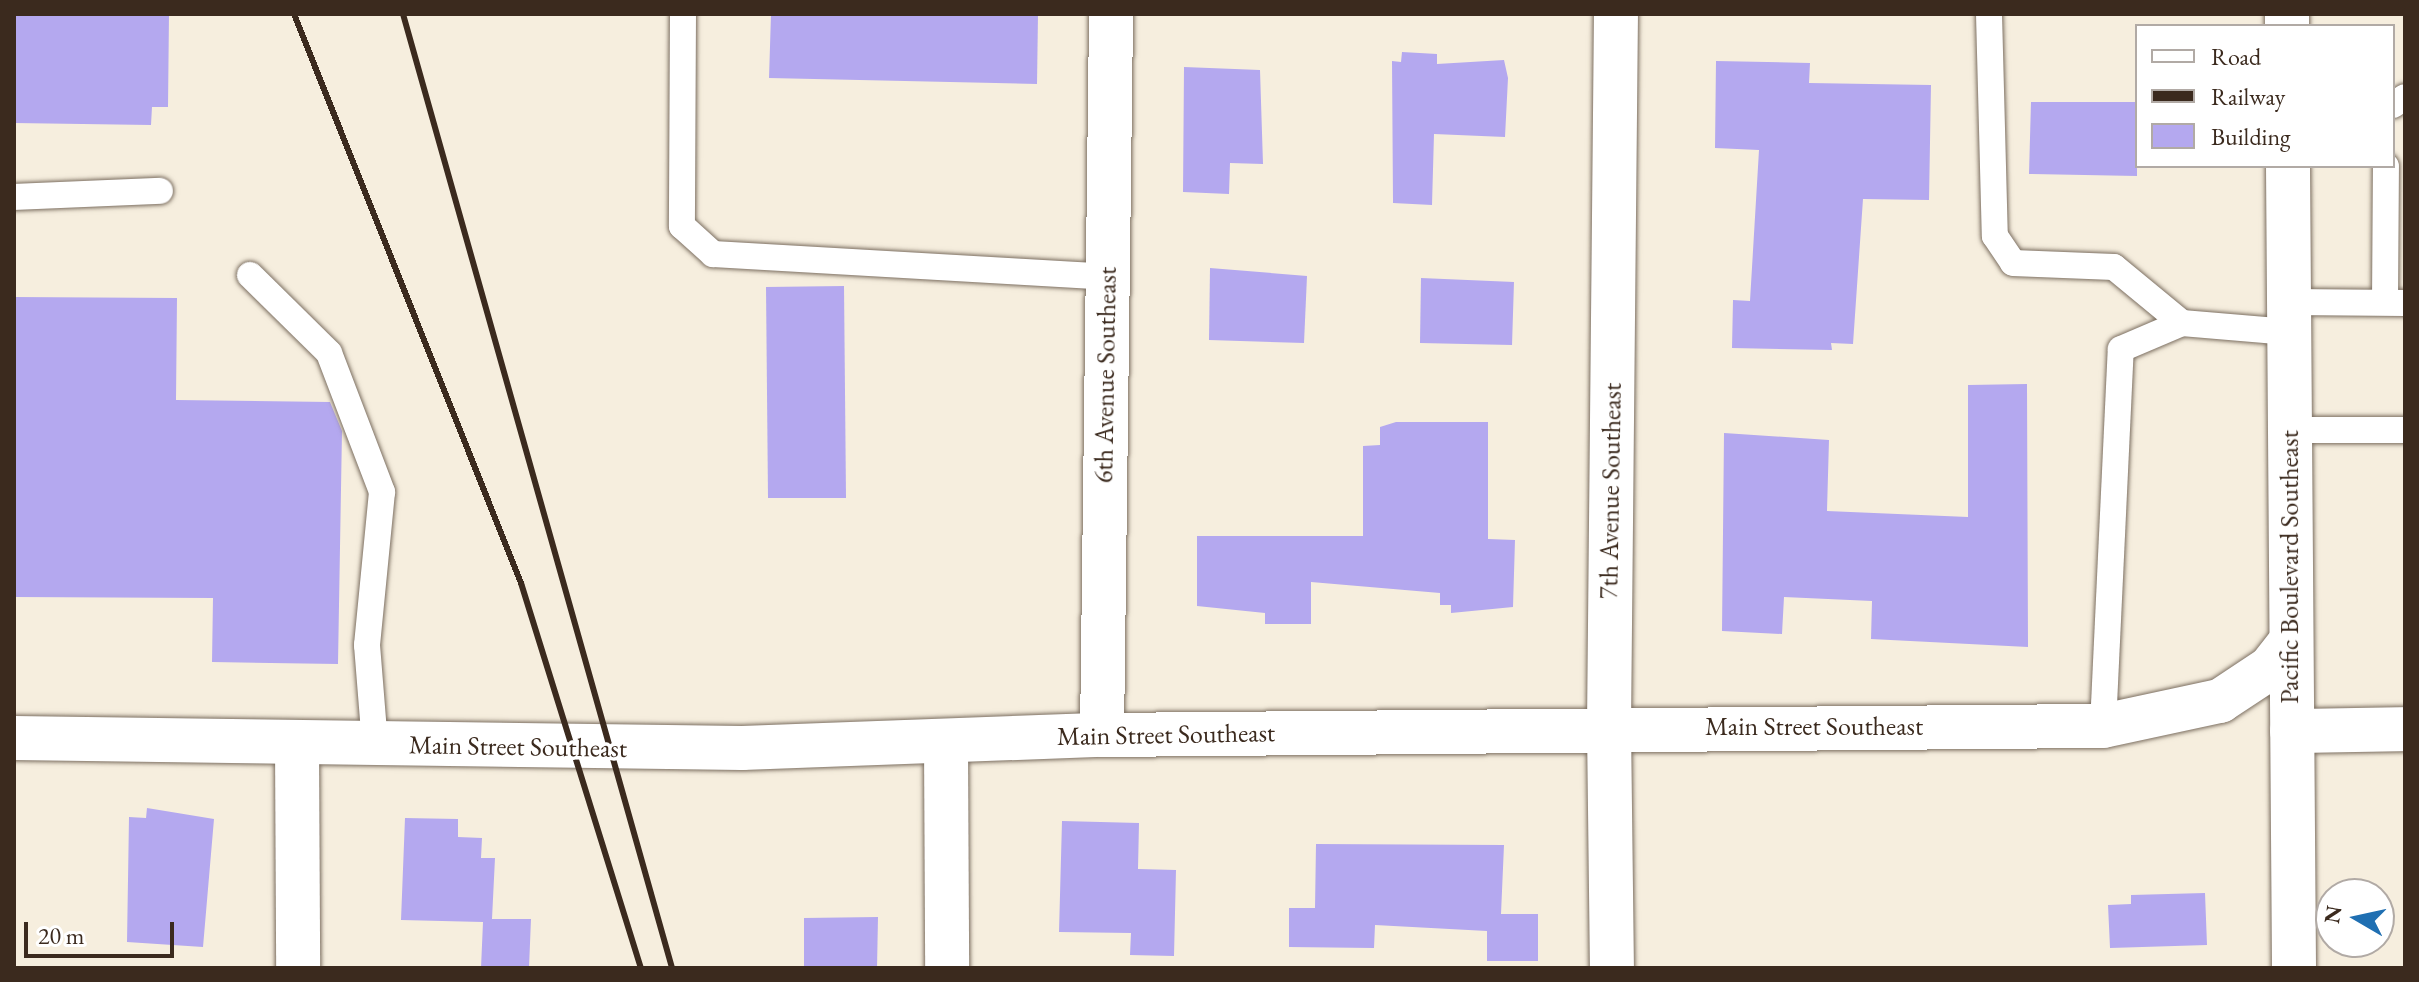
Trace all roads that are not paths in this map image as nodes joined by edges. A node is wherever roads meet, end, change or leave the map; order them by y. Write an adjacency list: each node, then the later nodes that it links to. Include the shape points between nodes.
1 (683, 14): 10 (lane, via 682,226 713,254)
2 (1111, 14): 10 (main road, 6th Avenue Southeast)
3 (1616, 14): 18 (main road, 7th Avenue Southeast)
4 (1989, 14): 13 (lane, via 1995,236 2013,263 2114,267)
5 (2288, 168): 12 (main road, Pacific Boulevard Southeast)
6 (2386, 168): 11 (lane)
7 (160, 191): 8 (lane)
8 (14, 197)
9 (250, 275): 25 (lane, via 329,353 382,492 367,645)
10 (1107, 277): 21 (main road, 6th Avenue Southeast)
11 (2395, 302): 12 (lane)
12 (2289, 317): 13 (lane); 14 (main road, Pacific Boulevard Southeast)
13 (2182, 323): 17 (lane, via 2121,349)
14 (2289, 430): 15 (lane); 16 (main road, Pacific Boulevard Southeast)
15 (2405, 430)
16 (2291, 641): 17 (main road, Main Street Southeast, via 2270,668 2220,701); 20 (main road, Pacific Boulevard Southeast)
17 (2103, 726): 18 (main road, Main Street Southeast)
18 (1609, 727): 21 (main road, Main Street Southeast); 28 (main road, 7th Avenue Southeast)
19 (2405, 729): 20 (main road)
20 (2292, 731): 29 (main road, Pacific Boulevard Southeast)
21 (1102, 735): 23 (main road, Main Street Southeast)
22 (14, 738): 24 (main road, Main Street Southeast)
23 (946, 744): 25 (main road, Main Street Southeast); 27 (main road)
24 (297, 745): 25 (main road, Main Street Southeast); 26 (main road)
25 (375, 745)
26 (298, 968)
27 (947, 968)
28 (1612, 968)
29 (2294, 968)

